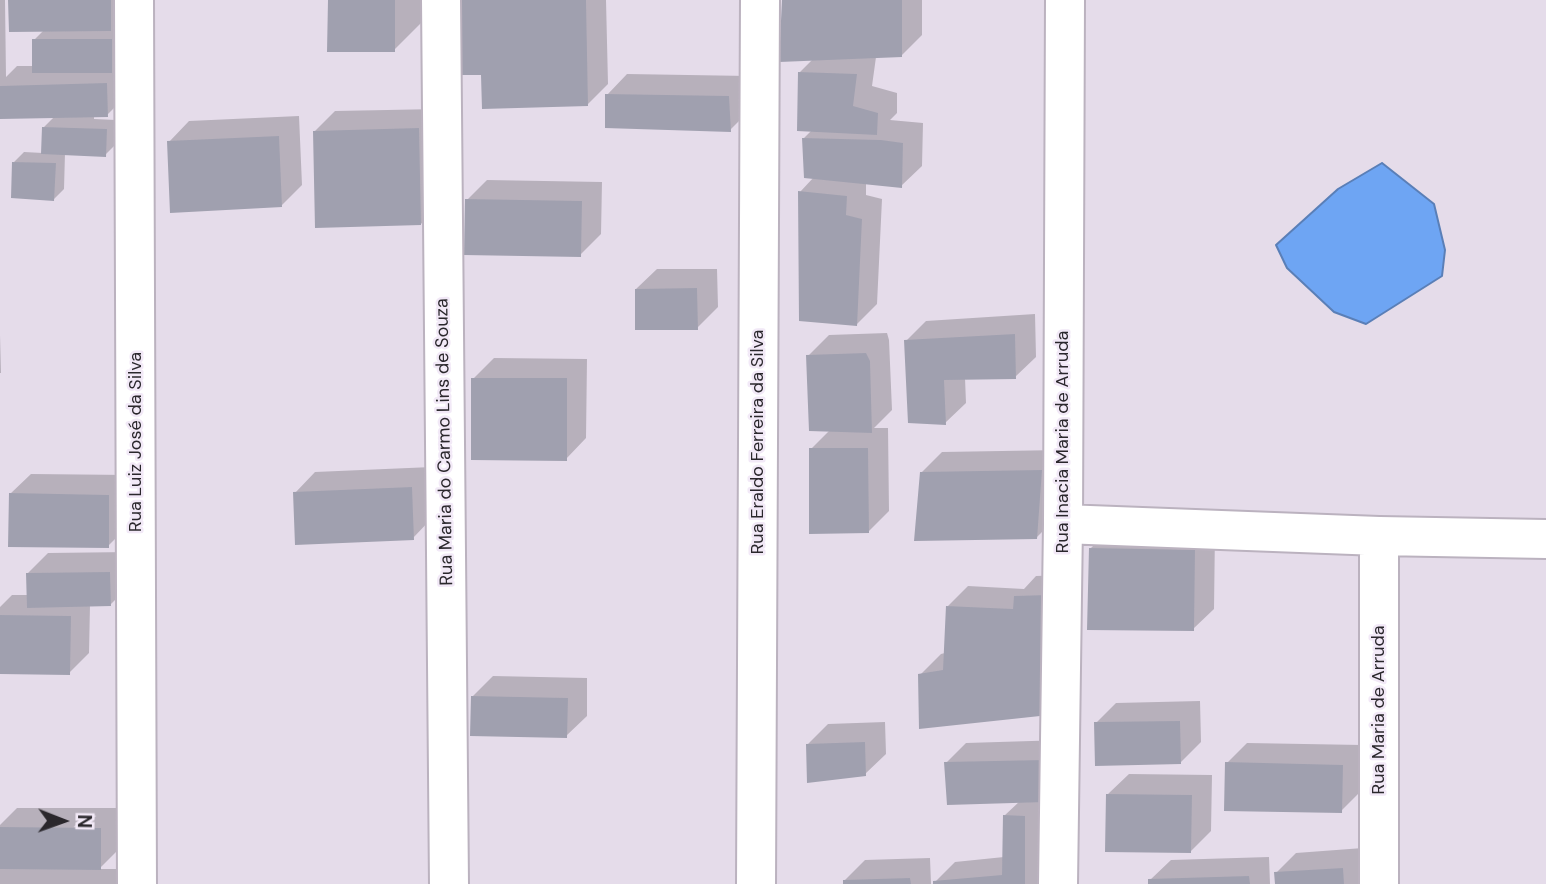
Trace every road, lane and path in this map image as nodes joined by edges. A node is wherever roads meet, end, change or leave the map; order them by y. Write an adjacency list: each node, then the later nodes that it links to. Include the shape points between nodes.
1 (134, 0): 8 (street, Rua Luiz José da Silva)
2 (441, 0): 9 (street, Rua Maria do Carmo Lins de Souza)
3 (760, 0): 10 (street, Rua Eraldo Ferreira da Silva)
4 (1065, 0): 5 (street, Rua Inacia Maria de Arruda)
5 (1063, 524): 6 (street); 11 (street, Rua Inacia Maria de Arruda)
6 (1379, 536): 7 (street); 12 (street, Rua Maria de Arruda)
7 (1546, 539)
8 (137, 884)
9 (449, 884)
10 (756, 884)
11 (1058, 884)
12 (1378, 884)

